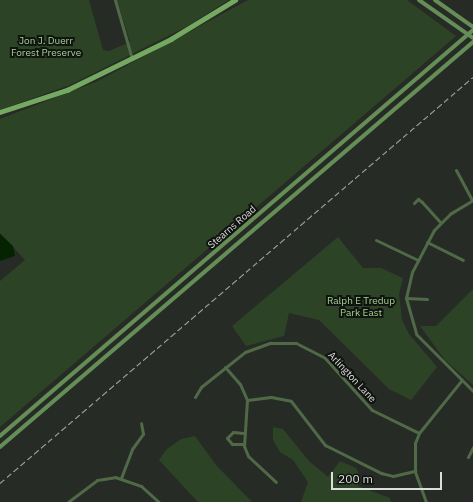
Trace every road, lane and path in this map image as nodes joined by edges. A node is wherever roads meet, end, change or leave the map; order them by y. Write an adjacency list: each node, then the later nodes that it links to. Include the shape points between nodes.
1 (115, 0): 9 (street)
2 (235, 0): 9 (main road)
3 (419, 0): 6 (main road)
4 (435, 0): 5 (main road)
5 (473, 28): 6 (main road, Stearns Road)
6 (467, 34): 7 (main road); 29 (main road, Stearns Road)
7 (473, 38)
8 (473, 42): 31 (main road, Stearns Road)
9 (132, 59): 10 (main road, via 67,90)
10 (0, 112)
11 (456, 170): 12 (street)
12 (472, 200): 14 (street)
13 (414, 203): 14 (street, via 418,199)
14 (440, 222): 16 (street)
15 (376, 240): 17 (street)
16 (426, 242): 17 (street); 18 (street)
17 (418, 260): 19 (street)
18 (463, 260)
19 (406, 298): 20 (street); 22 (street, via 416,334)
20 (427, 299)
21 (224, 367): 24 (street, Arlington Lane); 25 (street, via 240,384); 28 (street, Arlington Lane, via 245,352 270,343 308,347 325,358 372,410)
22 (461, 381): 23 (street); 28 (street)
23 (473, 390)
24 (195, 397)
25 (247, 400): 27 (street); 34 (street, via 271,397 291,401 325,445 381,473 392,476)
26 (141, 423): 35 (street, via 143,434 132,449)
27 (242, 433): 30 (street); 30 (street, via 233,432 227,438 232,444)
28 (419, 433): 34 (street, via 414,450)
29 (0, 436)
30 (243, 444): 36 (street, via 248,456)
31 (0, 447)
32 (473, 447): 33 (street)
33 (468, 457)
34 (415, 471): 39 (street)
35 (121, 478): 37 (street, via 97,480); 38 (street, via 145,488)
36 (276, 482)
37 (68, 502)
38 (159, 502)
39 (426, 502)

